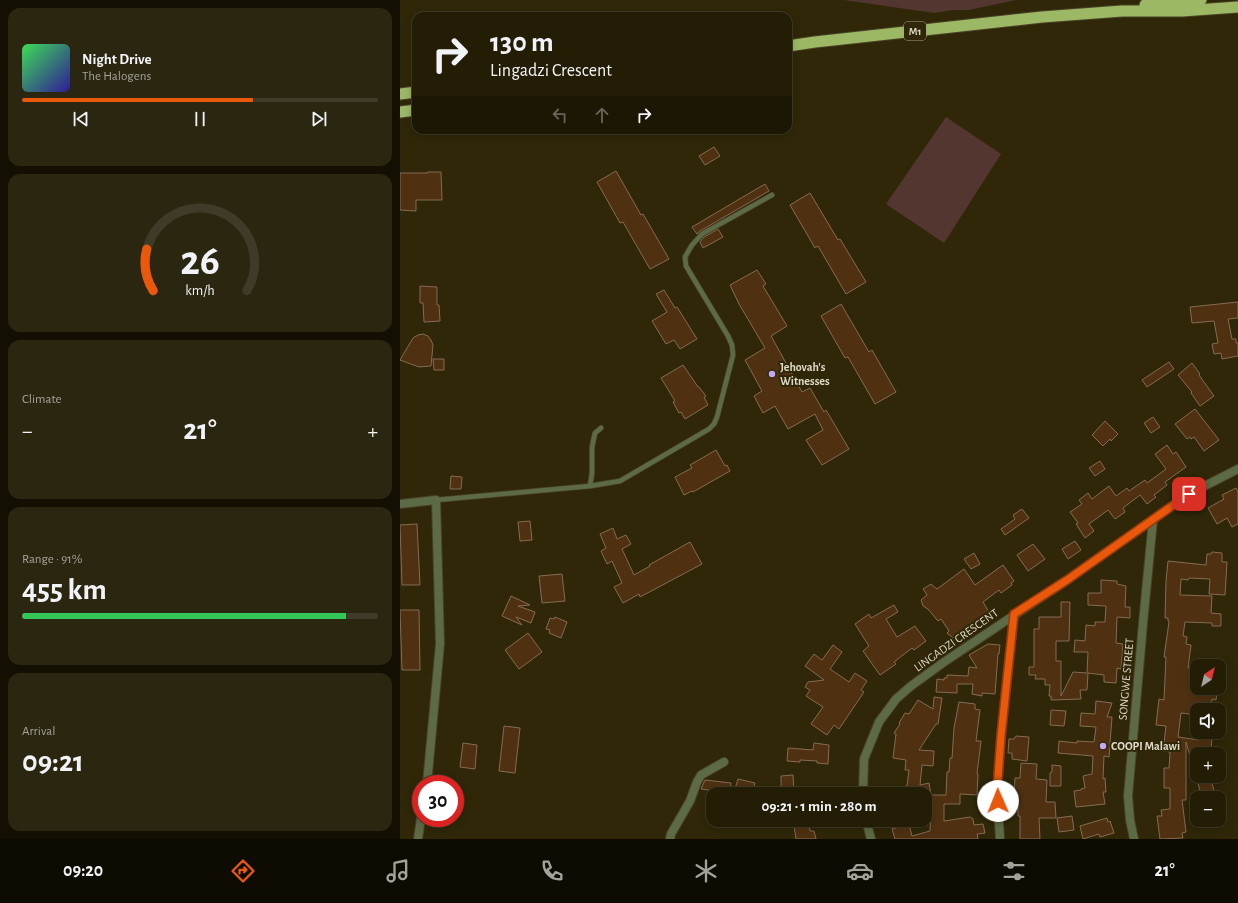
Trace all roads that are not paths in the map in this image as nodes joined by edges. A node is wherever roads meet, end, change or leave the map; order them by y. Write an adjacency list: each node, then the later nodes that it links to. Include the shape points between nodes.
1 (1201, 0): 3 (highway, M1, via 1144,5)
2 (1238, 7): 3 (highway, M1, via 1182,11)
3 (1122, 11): 4 (highway, M1, via 1042,17)
4 (792, 45)
5 (412, 92): 6 (highway)
6 (400, 94)
7 (412, 110): 8 (highway)
8 (400, 112)
9 (772, 195): 12 (lane, via 702,234 685,257 686,266 732,345 733,356 714,424 620,481)
10 (600, 428): 12 (lane, via 595,434 592,447)
11 (1238, 469): 15 (street, LINGADZI CRESCENT, via 1189,494)
12 (590, 486): 13 (lane)
13 (436, 500): 14 (street); 18 (street, via 440,644)
14 (400, 504)
15 (1153, 520): 16 (street, LINGADZI CRESCENT); 26 (street, SONGWE STREET, via 1128,796)
16 (1014, 614): 19 (street, LINGADZI CRESCENT, via 896,699 879,722 864,759); 25 (street, via 997,792)
17 (724, 762): 23 (street, via 701,775 696,782 690,801)
18 (428, 775)
19 (863, 787)
20 (420, 827): 22 (street)
21 (868, 827): 24 (street)
22 (418, 839)
23 (670, 839)
24 (871, 839)
25 (1000, 839)
26 (1134, 839)

